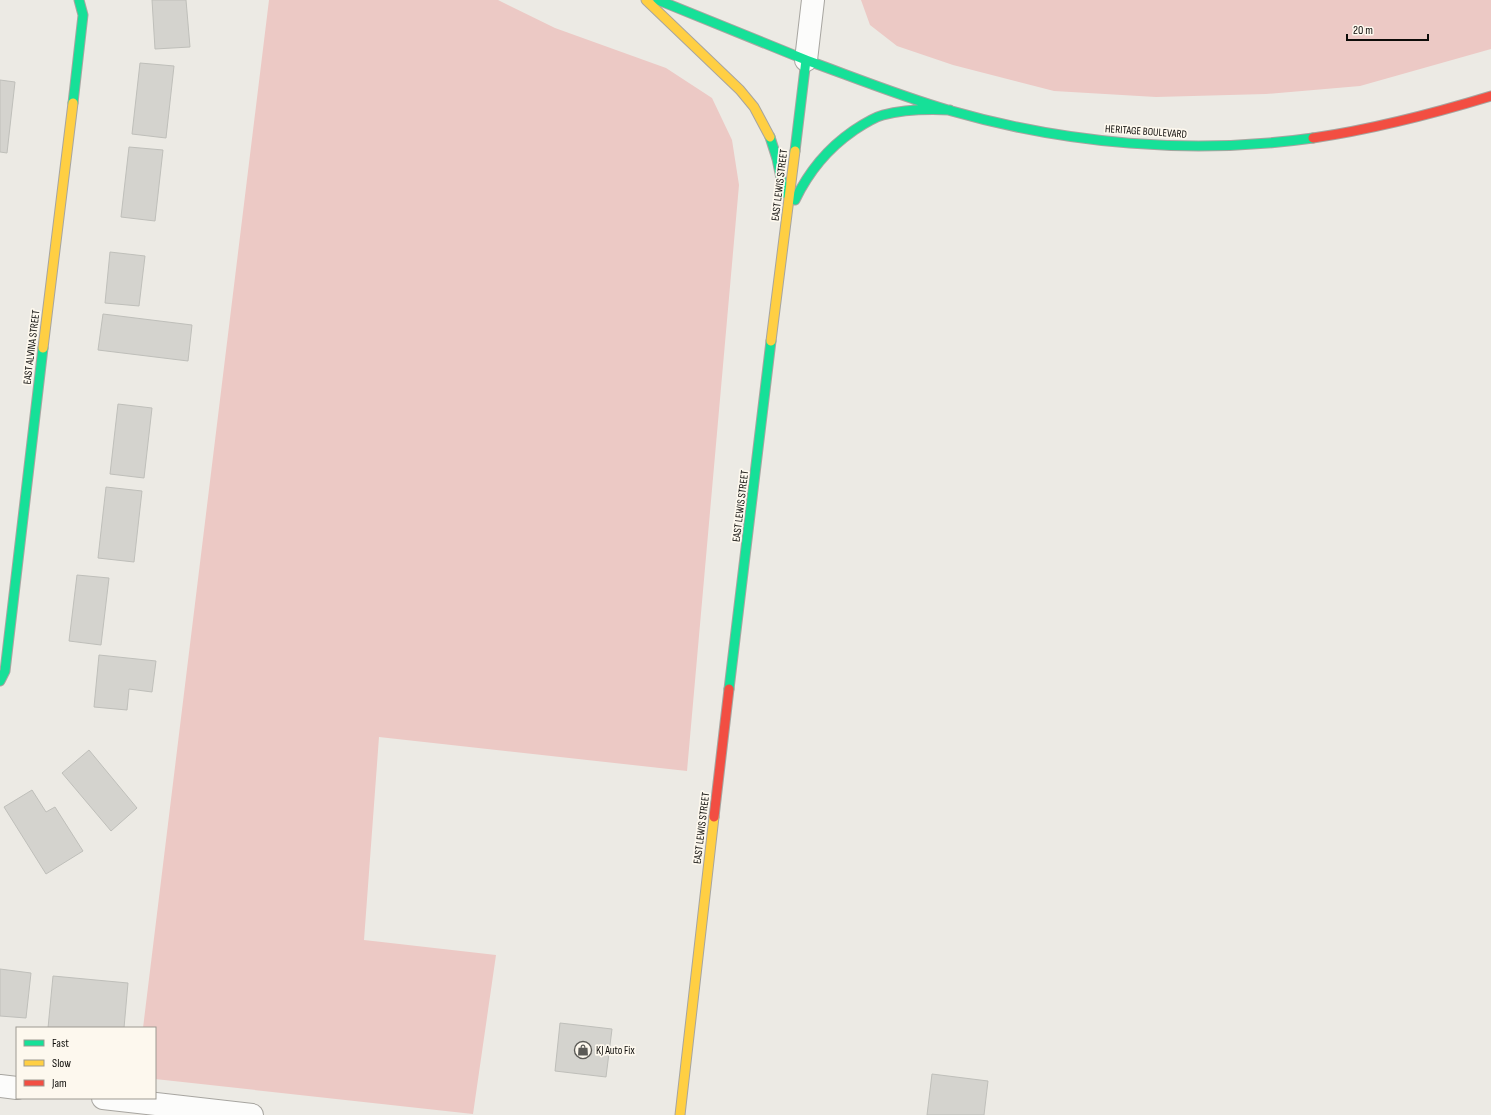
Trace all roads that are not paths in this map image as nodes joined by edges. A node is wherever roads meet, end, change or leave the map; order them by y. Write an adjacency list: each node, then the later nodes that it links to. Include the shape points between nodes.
1 (79, 0): 9 (main road, EAST ALVINA STREET, via 83,15 5,671)
2 (646, 0): 8 (main road, via 727,74 754,108 763,123 781,171)
3 (658, 0): 5 (main road)
4 (813, 0): 5 (street)
5 (806, 60): 7 (main road, HERITAGE BOULEVARD, via 909,98); 8 (main road, EAST LEWIS STREET)
6 (1491, 96): 7 (main road, HERITAGE BOULEVARD, via 1422,116 1341,133 1216,146 1159,145 1097,139 1024,128)
7 (950, 110): 8 (main road, via 927,109 882,115 845,136 816,162)
8 (787, 218): 14 (main road, EAST LEWIS STREET)
9 (0, 681)
10 (0, 1086): 11 (street)
11 (16, 1088)
12 (112, 1099): 13 (street)
13 (252, 1115)
14 (680, 1115)

